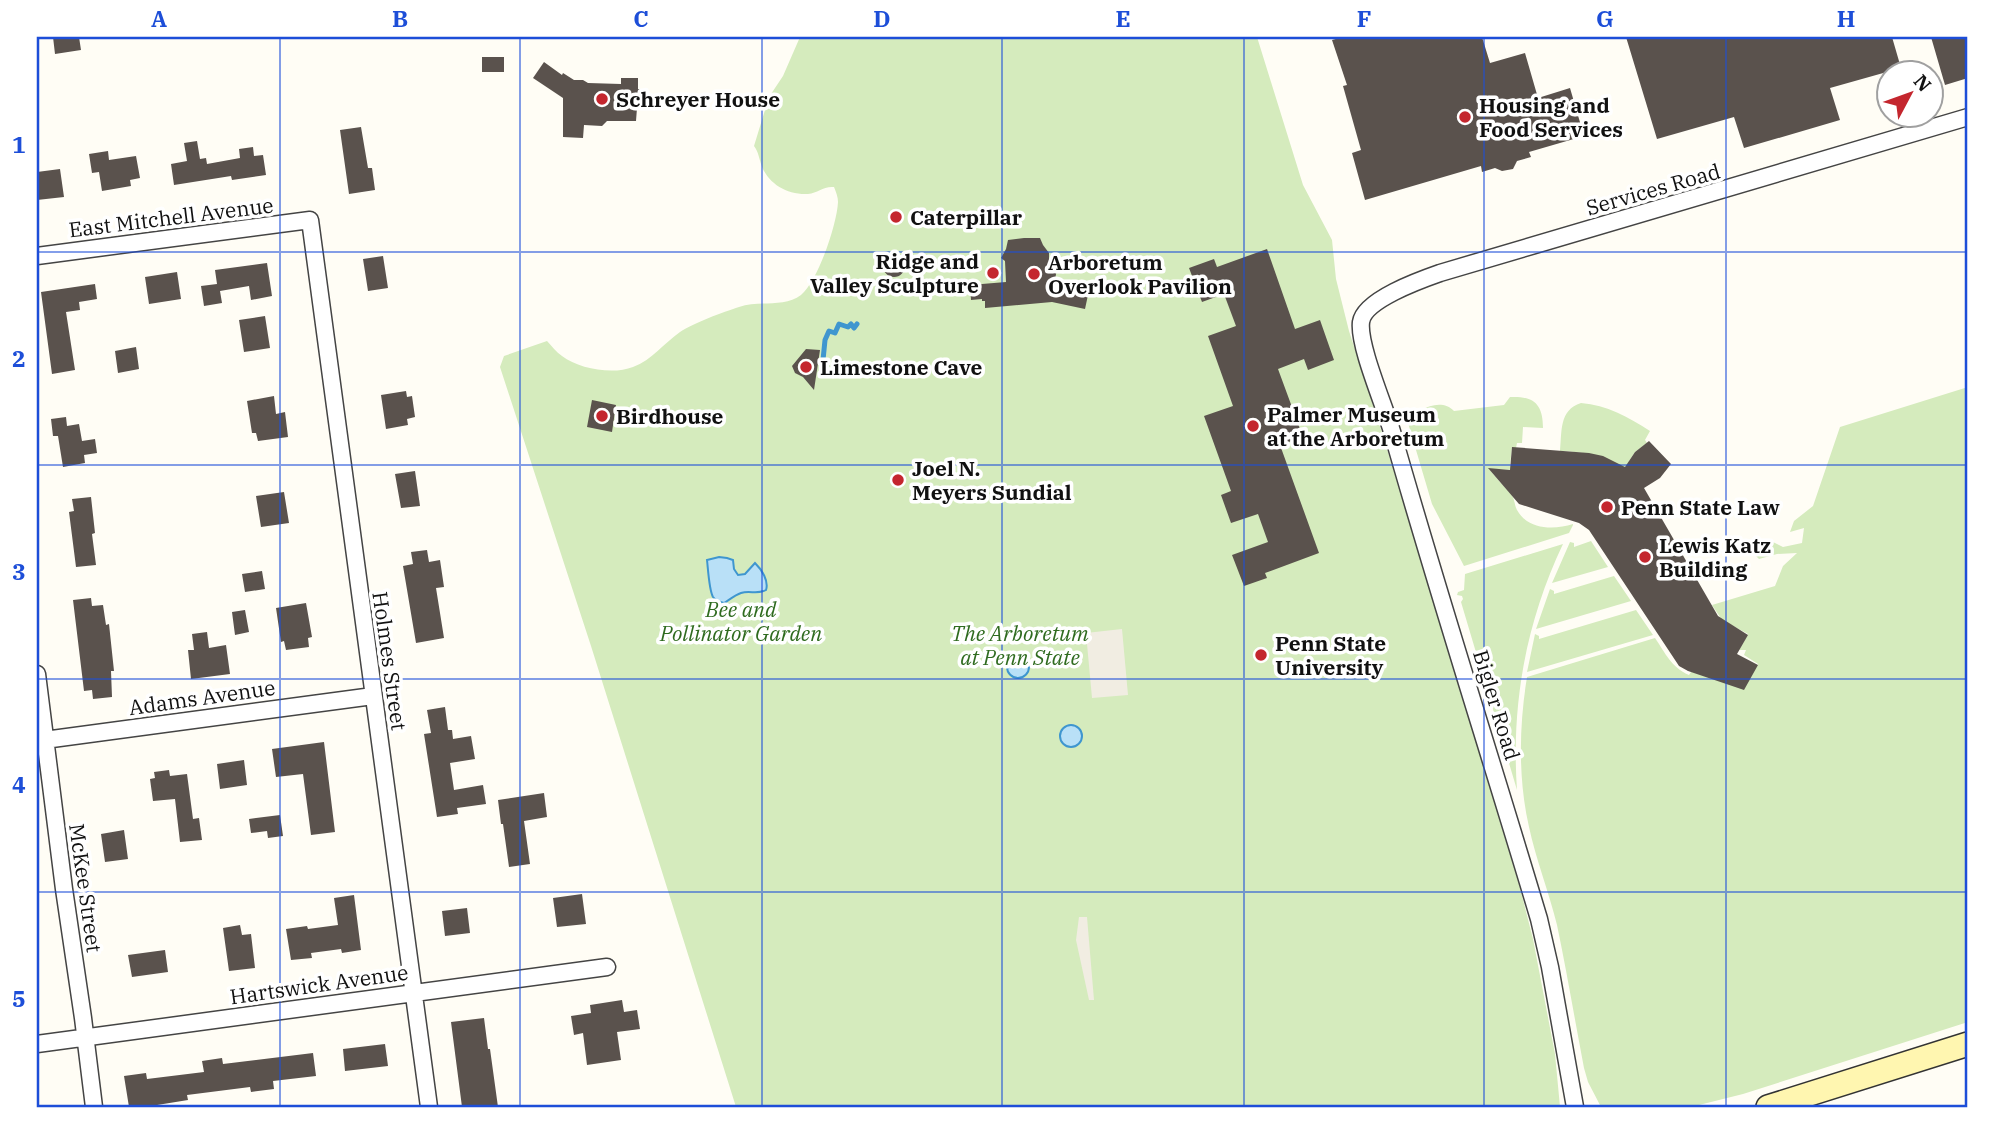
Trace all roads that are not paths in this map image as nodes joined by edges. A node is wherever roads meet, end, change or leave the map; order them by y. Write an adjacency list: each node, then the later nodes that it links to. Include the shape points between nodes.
1 (1968, 117): 4 (street, Services Road, via 1440,273 1386,297)
2 (310, 219): 3 (street, East Mitchell Avenue); 6 (street, Holmes Street)
3 (37, 256)
4 (1361, 320): 15 (street, Bigler Road, via 1365,350 1539,919)
5 (37, 674): 7 (street, McKee Street)
6 (373, 696): 7 (street, Adams Avenue); 9 (street, Holmes Street)
7 (41, 740): 10 (street, McKee Street)
8 (607, 967): 9 (street, Hartswick Avenue)
9 (413, 992): 10 (street, Hartswick Avenue); 14 (street, Holmes Street)
10 (86, 1038): 11 (street, Hartswick Avenue); 13 (street, McKee Street)
11 (37, 1044)
12 (1968, 1044): 16 (main road)
13 (94, 1107)
14 (429, 1107)
15 (1575, 1107)
16 (1768, 1107)

